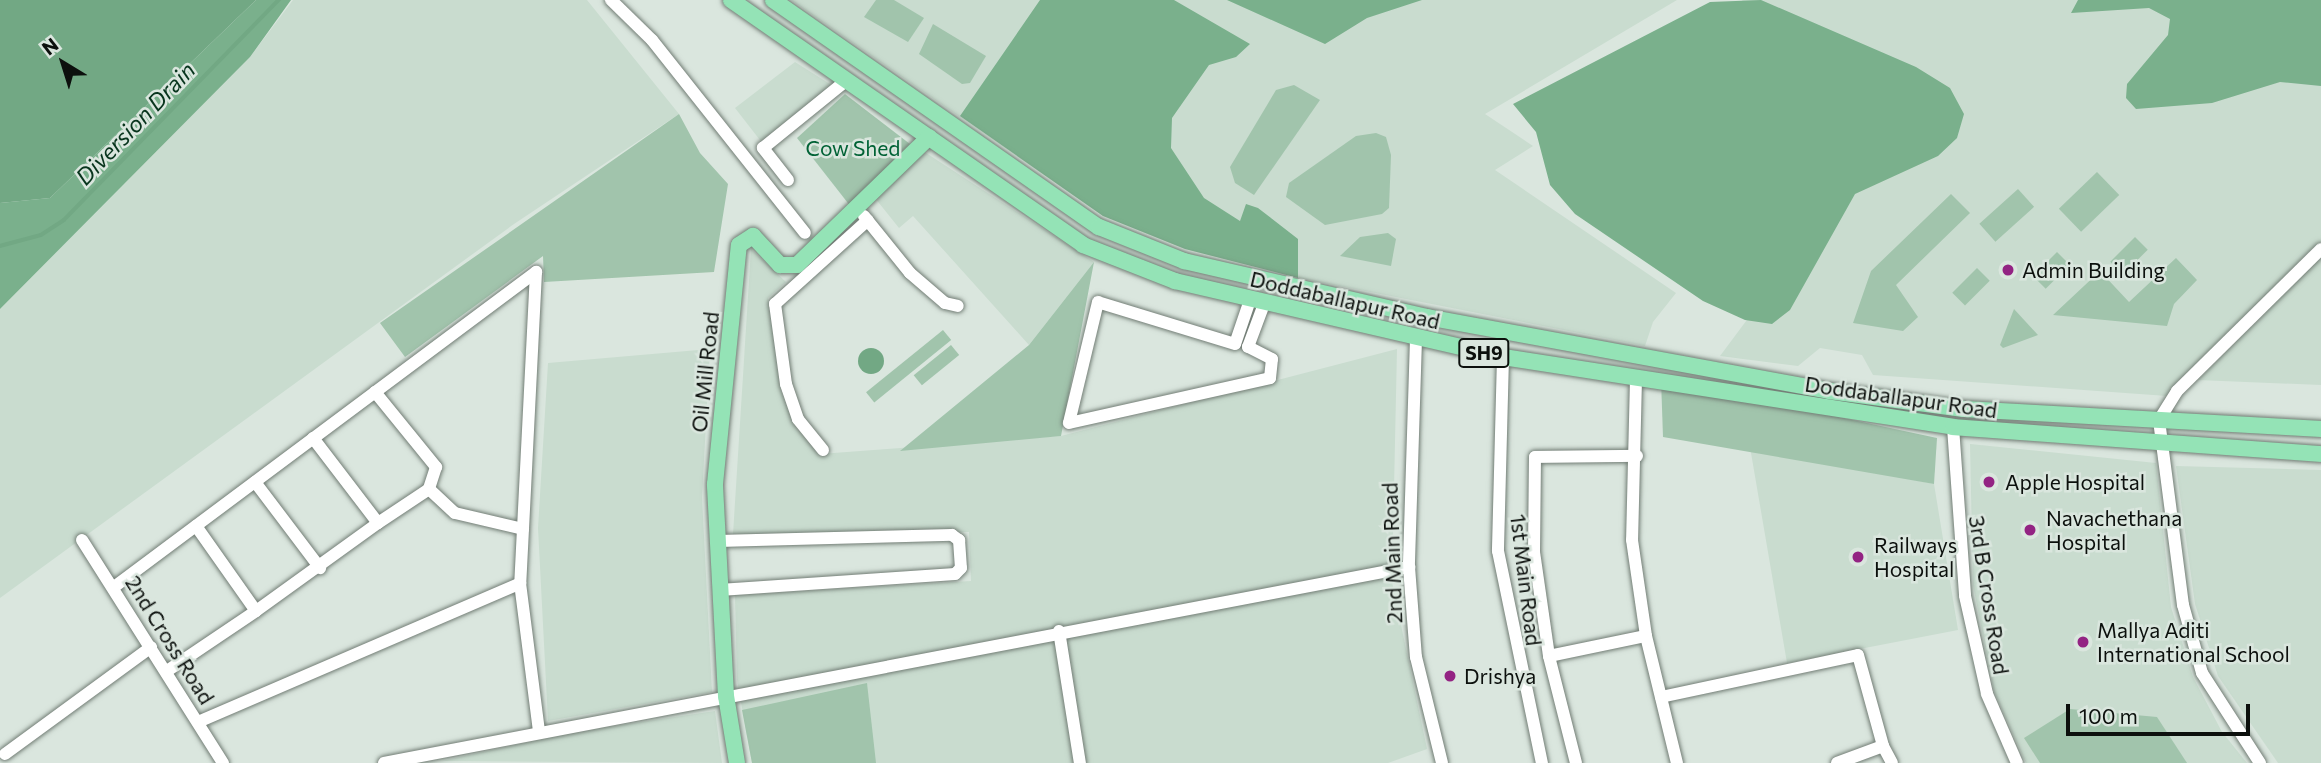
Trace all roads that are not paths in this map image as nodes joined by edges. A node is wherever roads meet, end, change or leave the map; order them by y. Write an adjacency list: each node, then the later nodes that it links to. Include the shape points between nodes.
1 (611, 0): 8 (street, via 652,40)
2 (731, 0): 4 (main road, Doddaballapur Road / SH9)
3 (773, 0): 11 (main road, Doddaballapur Road / SH9, via 1099,227 1184,261)
4 (847, 80): 5 (main road, Doddaballapur Road / SH9); 6 (street, via 763,148)
5 (929, 137): 7 (main road); 12 (main road, Doddaballapur Road / SH9, via 1083,245 1175,281)
6 (788, 180)
7 (863, 214): 10 (main road); 13 (street, via 910,273 945,303)
8 (805, 233)
9 (2321, 249): 21 (street, via 2177,391)
10 (800, 271): 26 (street, via 775,304 786,384 798,419); 35 (main road, Oil Mill Road, via 780,265 753,236 738,245 715,484)
11 (1306, 292): 14 (main road); 21 (main road, Doddaballapur Road / SH9, via 1829,391 1964,409)
12 (1257, 302): 14 (main road, Doddaballapur Road / SH9); 16 (street); 17 (street)
13 (958, 306)
14 (1302, 313): 15 (main road, Doddaballapur Road / SH9)
15 (1416, 339): 18 (main road, Doddaballapur Road / SH9); 36 (street, 2nd Main Road)
16 (1235, 344): 17 (street); 17 (street, via 1098,302 1069,423 1270,378 1272,359)
17 (1248, 347)
18 (1503, 357): 19 (main road, Doddaballapur Road / SH9); 58 (street, 1st Main Road, via 1498,551)
19 (1636, 379): 22 (main road, Doddaballapur Road / SH9); 28 (street)
20 (375, 392): 24 (street); 30 (street, via 436,467); 33 (street, via 536,272)
21 (2160, 420): 23 (main road, Doddaballapur Road / SH9); 25 (street)
22 (1953, 428): 25 (main road, Doddaballapur Road / SH9); 63 (street, 3rd B Cross Road, via 1965,596 1987,694)
23 (2321, 429)
24 (313, 438): 29 (street); 31 (street)
25 (2161, 445): 27 (main road, Doddaballapur Road / SH9); 64 (street, via 2183,605 2202,673)
26 (823, 450)
27 (2321, 453)
28 (1637, 456): 43 (street, via 1632,540); 45 (street, via 1535,457 1534,552)
29 (255, 482): 32 (street); 37 (street)
30 (429, 489): 31 (street); 33 (street, via 455,513)
31 (378, 523): 37 (street)
32 (195, 526): 39 (street); 41 (street)
33 (523, 529): 38 (street)
34 (82, 540): 39 (street, 2nd Cross Road)
35 (718, 541): 40 (main road, Oil Mill Road); 40 (street, via 952,535 959,540 961,568 956,574)
36 (1409, 567): 42 (street); 57 (street, 2nd Main Road, via 1416,657)
37 (320, 568): 41 (street)
38 (520, 583): 49 (street); 50 (street)
39 (114, 587): 44 (street, 2nd Cross Road)
40 (720, 590): 47 (main road, Oil Mill Road)
41 (256, 611): 46 (street)
42 (1059, 631): 47 (street); 56 (street)
43 (1646, 636): 45 (street); 48 (street)
44 (151, 647): 46 (street, 2nd Cross Road); 52 (street)
45 (1549, 656): 59 (street)
46 (167, 671): 49 (street, 2nd Cross Road)
47 (726, 696): 50 (street); 55 (main road, Oil Mill Road)
48 (1661, 697): 51 (street, via 1858,655); 60 (street)
49 (198, 722): 53 (street, 2nd Cross Road)
50 (540, 732): 54 (street)
51 (1883, 746): 61 (street); 62 (street)
52 (5, 755)
53 (223, 763)
54 (384, 763)
55 (737, 763)
56 (1080, 763)
57 (1442, 763)
58 (1542, 763)
59 (1576, 763)
60 (1677, 763)
61 (1838, 763)
62 (1892, 763)
63 (2017, 763)
64 (2260, 763)

